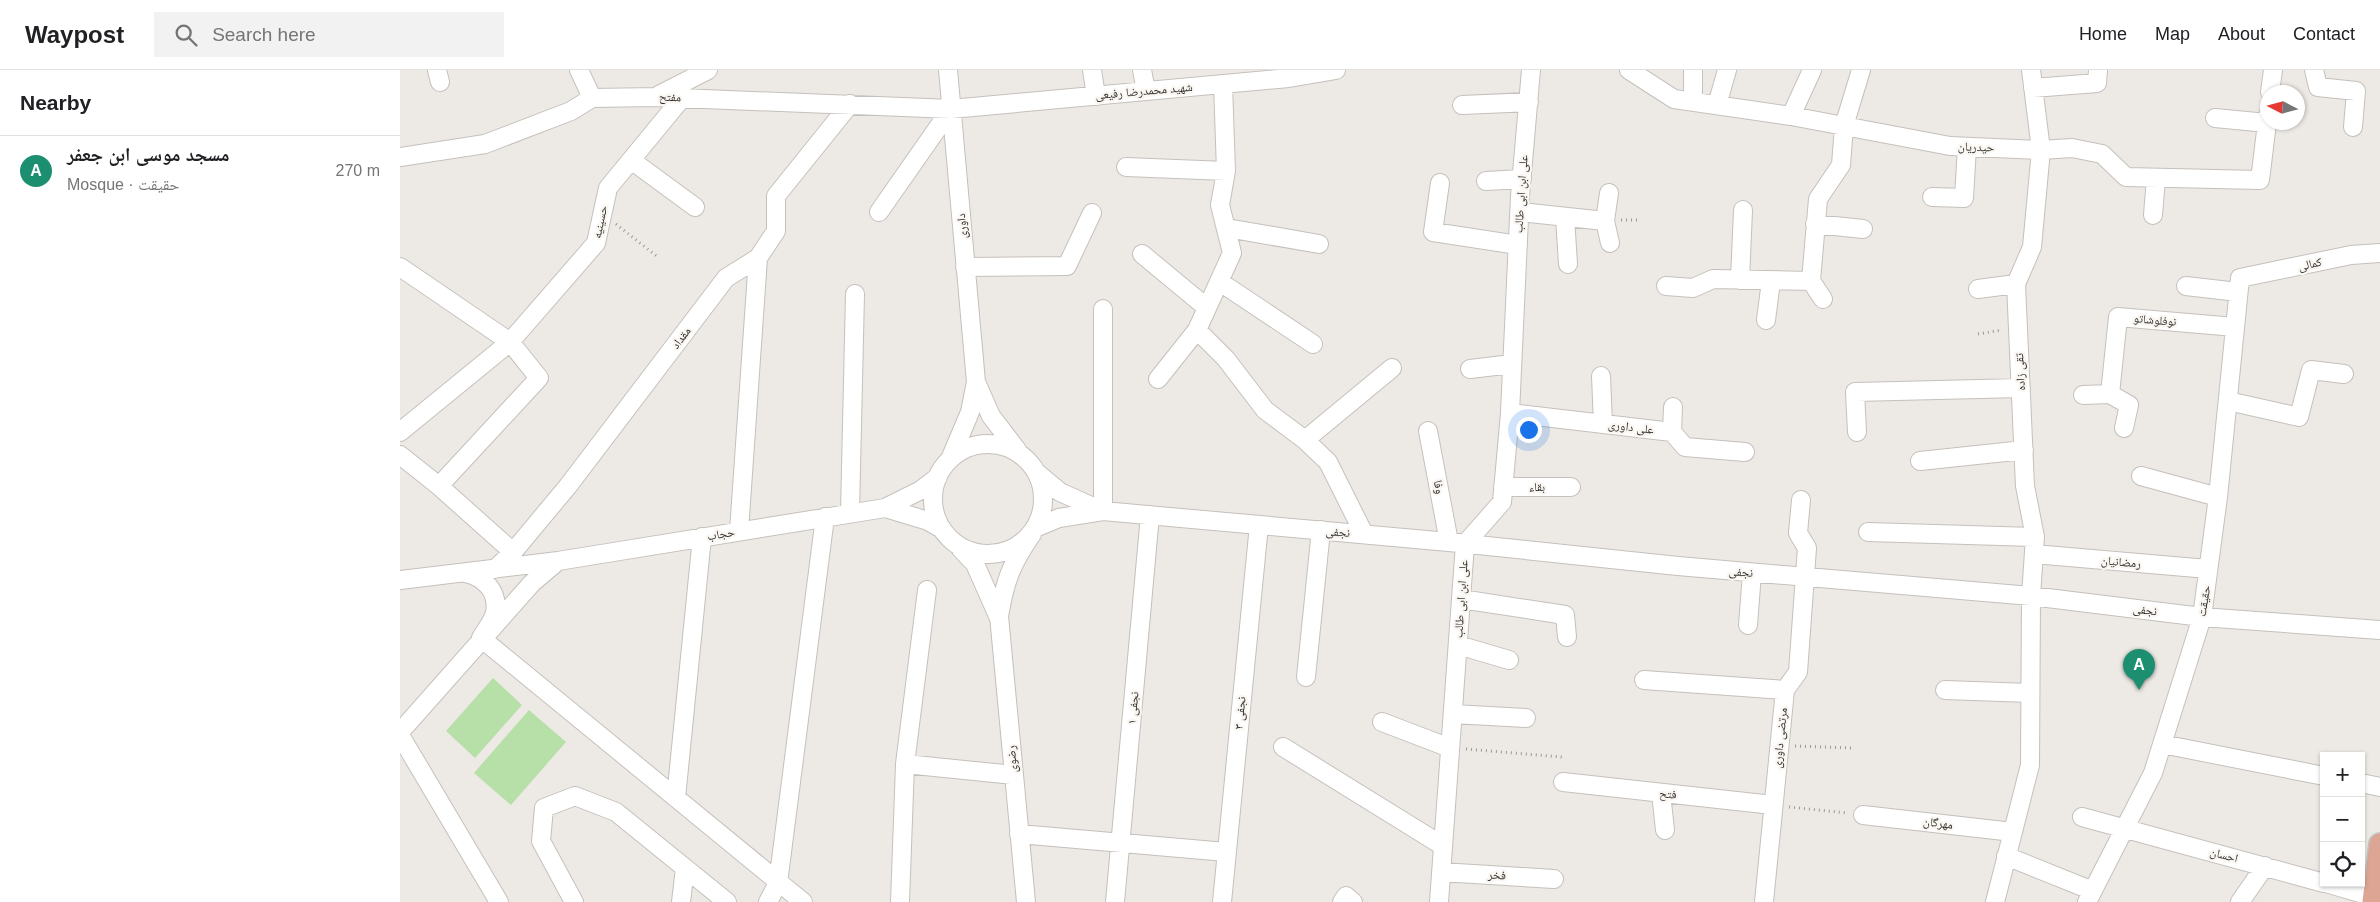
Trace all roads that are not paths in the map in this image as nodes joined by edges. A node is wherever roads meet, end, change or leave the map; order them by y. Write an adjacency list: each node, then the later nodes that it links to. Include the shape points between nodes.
1 (579, 70): 24 (street)
2 (708, 70): 22 (street)
3 (948, 70): 31 (street, داوری)
4 (1092, 70): 23 (street)
5 (1142, 70): 21 (street)
6 (1336, 70): 17 (street, شهید محمدرضا رفیعی)
7 (1532, 70): 27 (street, علی ابن ابی طالب)
8 (1629, 70): 26 (street, حیدریان, via 1674,99)
9 (1693, 70): 26 (street)
10 (1726, 70): 30 (street)
11 (1811, 70): 32 (street)
12 (1861, 70): 35 (street)
13 (2031, 70): 20 (street, تقی زاده)
14 (2098, 70): 20 (street, via 2097,83)
15 (2273, 70): 19 (street)
16 (2314, 70): 36 (street, via 2318,87 2356,91)
17 (1261, 75): 18 (street, شهید محمدرضا رفیعی)
18 (1223, 84): 21 (street, شهید محمدرضا رفیعی); 43 (street)
19 (2271, 85)
20 (2033, 88): 39 (street, تقی زاده)
21 (1146, 91): 23 (street, شهید محمدرضا رفیعی)
22 (656, 96): 24 (street, مفتح); 25 (street, مفتح)
23 (1096, 96): 31 (street, شهید محمدرضا رفیعی)
24 (592, 98): 40 (street, مفتح, via 571,111 486,144)
25 (682, 98): 28 (street, مفتح); 41 (street, حسینیه)
26 (1693, 101): 30 (street, حیدریان)
27 (1529, 102): 29 (street); 45 (street, علی ابن ابی طالب)
28 (850, 104): 31 (street, مفتح); 66 (street, مقداد, via 776,196 776,231)
29 (1462, 104)
30 (1717, 105): 32 (street, حیدریان)
31 (951, 109): 52 (street); 69 (street, داوری)
32 (1791, 116): 35 (street, حیدریان)
33 (2215, 118): 34 (street)
34 (2260, 119)
35 (1844, 126): 38 (street, حیدریان); 58 (street, via 1841,165 1818,200)
36 (2353, 127)
37 (2266, 130): 44 (street, حیدریان, via 2260,180)
38 (1967, 147): 39 (street, حیدریان); 49 (street, via 1964,198)
39 (2041, 150): 44 (street, حیدریان, via 2072,148 2102,154 2126,177); 74 (street, تقی زاده, via 2032,248)
40 (400, 157)
41 (631, 160): 50 (street); 86 (street, حسینیه, via 608,188 596,243)
42 (1126, 167): 43 (street)
43 (1226, 171): 59 (street, via 1220,205)
44 (2156, 178): 55 (street)
45 (1522, 179): 46 (street); 53 (street, علی ابن ابی طالب)
46 (1486, 181)
47 (1440, 183): 63 (street, via 1433,232)
48 (1609, 193): 57 (street)
49 (1932, 198)
50 (695, 207)
51 (1743, 210): 70 (street)
52 (879, 212)
53 (1520, 212): 56 (street); 63 (street, علی ابن ابی طالب)
54 (1092, 213): 69 (street, via 1067,266)
55 (2153, 215)
56 (1565, 217): 57 (street); 67 (street)
57 (1605, 220): 62 (street)
58 (1815, 224): 60 (street); 72 (street)
59 (1227, 228): 61 (street); 73 (street, via 1232,253)
60 (1863, 230)
61 (1319, 244)
62 (1610, 244)
63 (1518, 245): 88 (street, علی ابن ابی طالب)
64 (2380, 253): 75 (street, کمالی, via 2351,255)
65 (1142, 254): 81 (street)
66 (758, 258): 130 (street); 138 (street, مقداد, via 726,278 568,486)
67 (1568, 264)
68 (400, 267): 86 (street)
69 (965, 267): 94 (street, داوری)
70 (1740, 280): 71 (street); 76 (street, via 1713,279 1693,288)
71 (1771, 280): 72 (street); 83 (street)
72 (1811, 281): 80 (street)
73 (1220, 282): 81 (street); 87 (street)
74 (2016, 284): 78 (street); 95 (street, تقی زاده)
75 (2239, 285): 77 (street, کمالی); 84 (street, حقیقت)
76 (1666, 286)
77 (2186, 286)
78 (1978, 289)
79 (855, 294): 124 (street)
80 (1822, 299)
81 (1206, 307): 85 (street)
82 (1103, 309): 123 (street)
83 (1766, 320)
84 (2235, 327): 96 (street, نوفلوشاتو, via 2118,317); 98 (street, حقیقت)
85 (1197, 330): 93 (street); 107 (street, via 1226,358 1265,410)
86 (510, 342): 104 (street, حسینیه); 117 (street, via 539,378)
87 (1312, 344)
88 (1512, 364): 90 (street); 100 (street, علی ابن ابی طالب)
89 (1392, 368): 107 (street)
90 (1470, 369)
91 (2344, 374): 98 (street, via 2311,370 2299,417)
92 (1601, 376): 101 (street)
93 (1158, 380)
94 (976, 382): 110 (street, via 991,416); 112 (street, via 970,412)
95 (2021, 388): 106 (street, via 1854,392); 108 (street, تقی زاده)
96 (2110, 394): 97 (street); 102 (street, via 2129,405)
97 (2083, 395)
98 (2228, 401): 120 (street, حقیقت)
99 (1673, 407): 105 (street)
100 (1510, 413): 101 (street, علی داوری); 118 (street, علی ابن ابی طالب)
101 (1603, 424): 105 (street, علی داوری)
102 (2124, 428)
103 (1428, 431): 135 (street, وفا)
104 (400, 432)
105 (1672, 432): 109 (street, علی داوری, via 1685,446)
106 (1857, 432)
107 (1305, 440): 133 (street, via 1328,462)
108 (2024, 450): 113 (street); 137 (street, تقی زاده, via 2025,486)
109 (1745, 452)
110 (1019, 453): 112 (street, via 1004,445 984,443); 114 (street)
111 (400, 455): 117 (street)
112 (952, 457): 116 (street)
113 (1920, 461)
114 (1036, 472): 123 (street, via 1060,492); 131 (street, via 1044,500)
115 (2141, 476): 120 (street)
116 (938, 477): 122 (street, via 921,490); 128 (street, via 934,488 934,507)
117 (439, 486): 138 (street)
118 (1503, 487): 119 (street, بقاء); 135 (street, علی ابن ابی طالب, via 1502,502)
119 (1571, 487)
120 (2218, 497): 141 (street, حقیقت)
121 (1801, 500): 144 (street, مرتضی داوری, via 1798,533 1807,548)
122 (885, 508): 124 (street, حجاب); 128 (street, via 928,521)
123 (1103, 511): 125 (street, نجفی); 131 (street, via 1059,518)
124 (850, 513): 126 (street, حجاب)
125 (1150, 515): 127 (street, نجفی); 184 (street, نجفی ۱)
126 (825, 517): 130 (street, حجاب); 194 (street)
127 (1259, 525): 129 (street, نجفی); 187 (street, نجفی ۳)
128 (942, 529): 136 (street)
129 (1321, 530): 133 (street, نجفی); 157 (street)
130 (739, 531): 134 (street, حجاب)
131 (1033, 531): 136 (street, via 1017,546 1000,553 982,554); 149 (street, via 1013,562)
132 (1868, 532): 137 (street, رمضانیان)
133 (1364, 534): 135 (street, نجفی)
134 (702, 537): 139 (street, حجاب); 176 (street)
135 (1457, 543): 143 (street, نجفی); 148 (street, علی ابن ابی طالب)
136 (958, 544): 149 (street, via 975,564)
137 (2034, 546): 141 (street, رمضانیان); 147 (street, تقی زاده)
138 (513, 552): 140 (street, مقداد)
139 (558, 561): 140 (street, حجاب); 154 (street, via 532,583)
140 (495, 569): 142 (street, حجاب)
141 (2208, 569): 150 (street, حقیقت)
142 (464, 572): 145 (street, حجاب); 154 (street, via 479,576 495,596 495,614)
143 (1752, 573): 144 (street, نجفی); 151 (street)
144 (1805, 577): 147 (street, نجفی); 159 (street, مرتضی داوری, via 1798,672)
145 (400, 580)
146 (927, 590): 169 (street)
147 (2031, 596): 150 (street, نجفی); 161 (street, تقی زاده)
148 (1461, 599): 153 (street, via 1565,616); 155 (street, علی ابن ابی طالب)
149 (999, 616): 170 (street, رضوی)
150 (2202, 617): 152 (street, نجفی); 166 (street, حقیقت)
151 (1748, 625)
152 (2380, 630)
153 (1567, 637)
154 (481, 638): 165 (street); 176 (street)
155 (1458, 645): 156 (street); 162 (street, علی ابن ابی طالب)
156 (1509, 660)
157 (1306, 677)
158 (1644, 680): 159 (street)
159 (1785, 690): 177 (street, مرتضی داوری)
160 (1945, 690): 161 (street)
161 (2030, 693): 182 (street, تقی زاده, via 2030,765)
162 (1453, 714): 163 (street); 168 (street, علی ابن ابی طالب)
163 (1526, 718)
164 (1382, 722): 168 (street)
165 (400, 733): 198 (street)
166 (2162, 744): 171 (street); 180 (street, حقیقت, via 2153,773)
167 (1283, 747): 186 (street)
168 (1450, 748): 186 (street, علی ابن ابی طالب)
169 (905, 764): 170 (street); 204 (street)
170 (1014, 775): 183 (street, رضوی)
171 (2320, 775)
172 (1563, 782): 175 (street, فتح)
173 (2365, 785): 174 (street)
174 (2380, 787)
175 (1660, 793): 177 (street, فتح); 181 (street)
176 (676, 798): 194 (street)
177 (1774, 805): 211 (street, مرتضی داوری)
178 (1863, 815): 182 (street, مهرگان)
179 (2082, 817): 180 (street, احسان)
180 (2125, 828): 189 (street, احسان); 196 (street, حقیقت)
181 (1665, 830)
182 (2013, 832): 188 (street, تقی زاده)
183 (1019, 834): 184 (street); 205 (street, رضوی)
184 (1121, 843): 187 (street); 206 (street, نجفی ۱)
185 (2380, 844): 197 (main road)
186 (1443, 846): 191 (street, علی ابن ابی طالب)
187 (1226, 852): 207 (street, نجفی ۳)
188 (2006, 856): 196 (street); 212 (street, تقی زاده)
189 (2265, 866): 193 (street, احسان); 213 (street)
190 (686, 868): 199 (street, via 616,812 575,796 544,808 541,841); 200 (street); 201 (street)
191 (1441, 872): 192 (street, فخر); 210 (street, علی ابن ابی طالب)
192 (1554, 879)
193 (2320, 882)
194 (778, 883): 202 (street); 203 (street)
195 (2338, 887): 197 (street, احسان)
196 (2090, 896)
197 (2375, 899)
198 (499, 902)
199 (574, 902)
200 (681, 902)
201 (727, 902)
202 (768, 902)
203 (803, 902)
204 (900, 902)
205 (1026, 902)
206 (1115, 902)
207 (1222, 902)
208 (1342, 902): 209 (street, via 1346,896)
209 (1353, 902)
210 (1439, 902)
211 (1764, 902)
212 (1995, 902)
213 (2240, 902)

